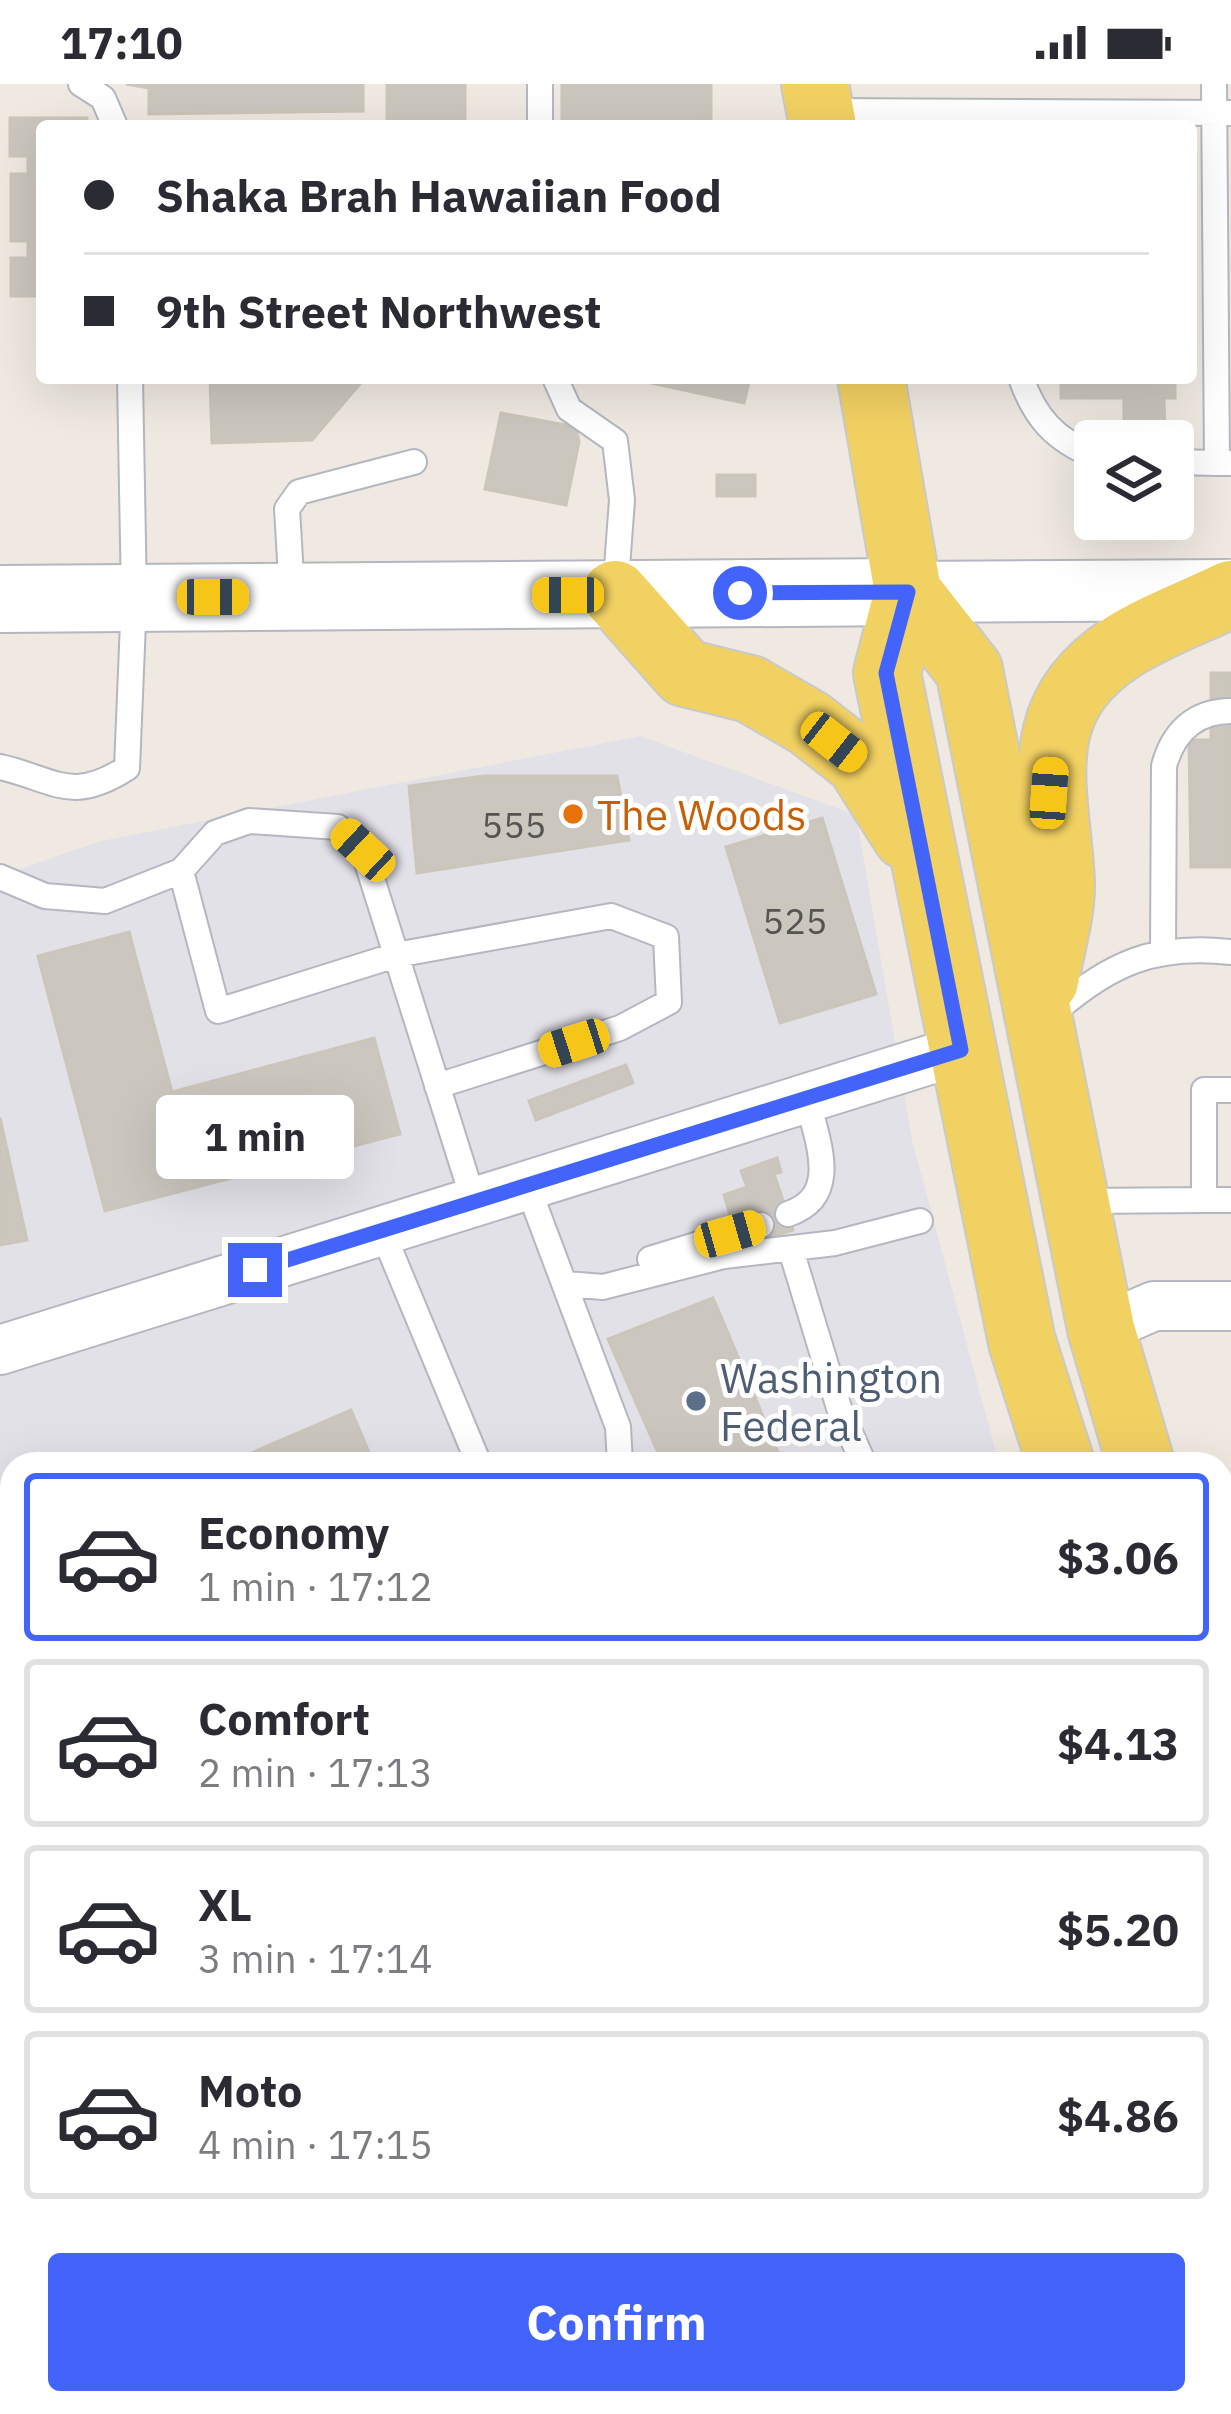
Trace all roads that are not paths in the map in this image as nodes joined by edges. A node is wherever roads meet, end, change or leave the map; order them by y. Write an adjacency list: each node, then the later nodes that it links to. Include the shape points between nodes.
1 (81, 84): 6 (lane, via 103,98)
2 (540, 84): 7 (lane)
3 (1214, 84): 5 (lane)
4 (820, 107): 5 (lane)
5 (1222, 113): 15 (lane)
6 (112, 120)
7 (540, 120)
8 (130, 384): 20 (lane)
9 (558, 384): 18 (lane, via 569,409 615,441 622,500)
10 (873, 384): 16 (main road)
11 (1023, 384): 12 (lane, via 1032,409)
12 (1074, 446)
13 (414, 462): 19 (lane, via 299,492 287,509)
14 (1194, 462): 15 (lane)
15 (1224, 463)
16 (908, 592): 17 (street); 18 (main road); 24 (main road, via 886,673); 30 (main road, via 969,670)
17 (1231, 592): 30 (main road, via 1123,646 1089,674 1065,710 1049,793 1061,884)
18 (615, 594): 19 (main road); 24 (main road, via 685,673 750,689 859,762)
19 (292, 597): 20 (main road)
20 (134, 598): 21 (main road); 23 (lane, via 127,768 99,787 62,790)
21 (0, 599)
22 (1231, 711): 27 (lane, via 1197,719 1172,737 1164,766)
23 (0, 767)
24 (924, 868): 31 (main road)
25 (181, 871): 26 (lane, via 105,901 44,896); 29 (lane, via 215,833 249,820 338,827 363,850); 29 (lane, via 218,1011)
26 (0, 877)
27 (1163, 952): 28 (lane); 30 (lane, via 1096,976)
28 (1231, 952)
29 (396, 955): 32 (lane); 32 (lane, via 611,916 666,937 668,1002 620,1028)
30 (1038, 1026): 38 (main road)
31 (961, 1050): 34 (street); 52 (main road, via 1022,1342)
32 (437, 1086): 39 (lane)
33 (1231, 1090): 36 (lane, via 1204,1090)
34 (807, 1098): 35 (street); 40 (lane, via 823,1167 818,1195)
35 (527, 1185): 39 (street); 45 (lane)
36 (1204, 1200): 37 (lane); 38 (lane)
37 (1231, 1200)
38 (1075, 1201): 47 (main road)
39 (474, 1202): 43 (street)
40 (788, 1214)
41 (920, 1221): 44 (lane)
42 (761, 1226): 45 (lane)
43 (382, 1231): 48 (street); 49 (lane)
44 (791, 1250): 45 (lane, via 724,1256 603,1287); 51 (lane)
45 (567, 1284): 50 (lane, via 618,1427)
46 (1231, 1306): 47 (street, via 1154,1306)
47 (1101, 1329): 53 (main road)
48 (0, 1350)
49 (474, 1452)
50 (619, 1452)
51 (859, 1452)
52 (1057, 1452)
53 (1137, 1452)

